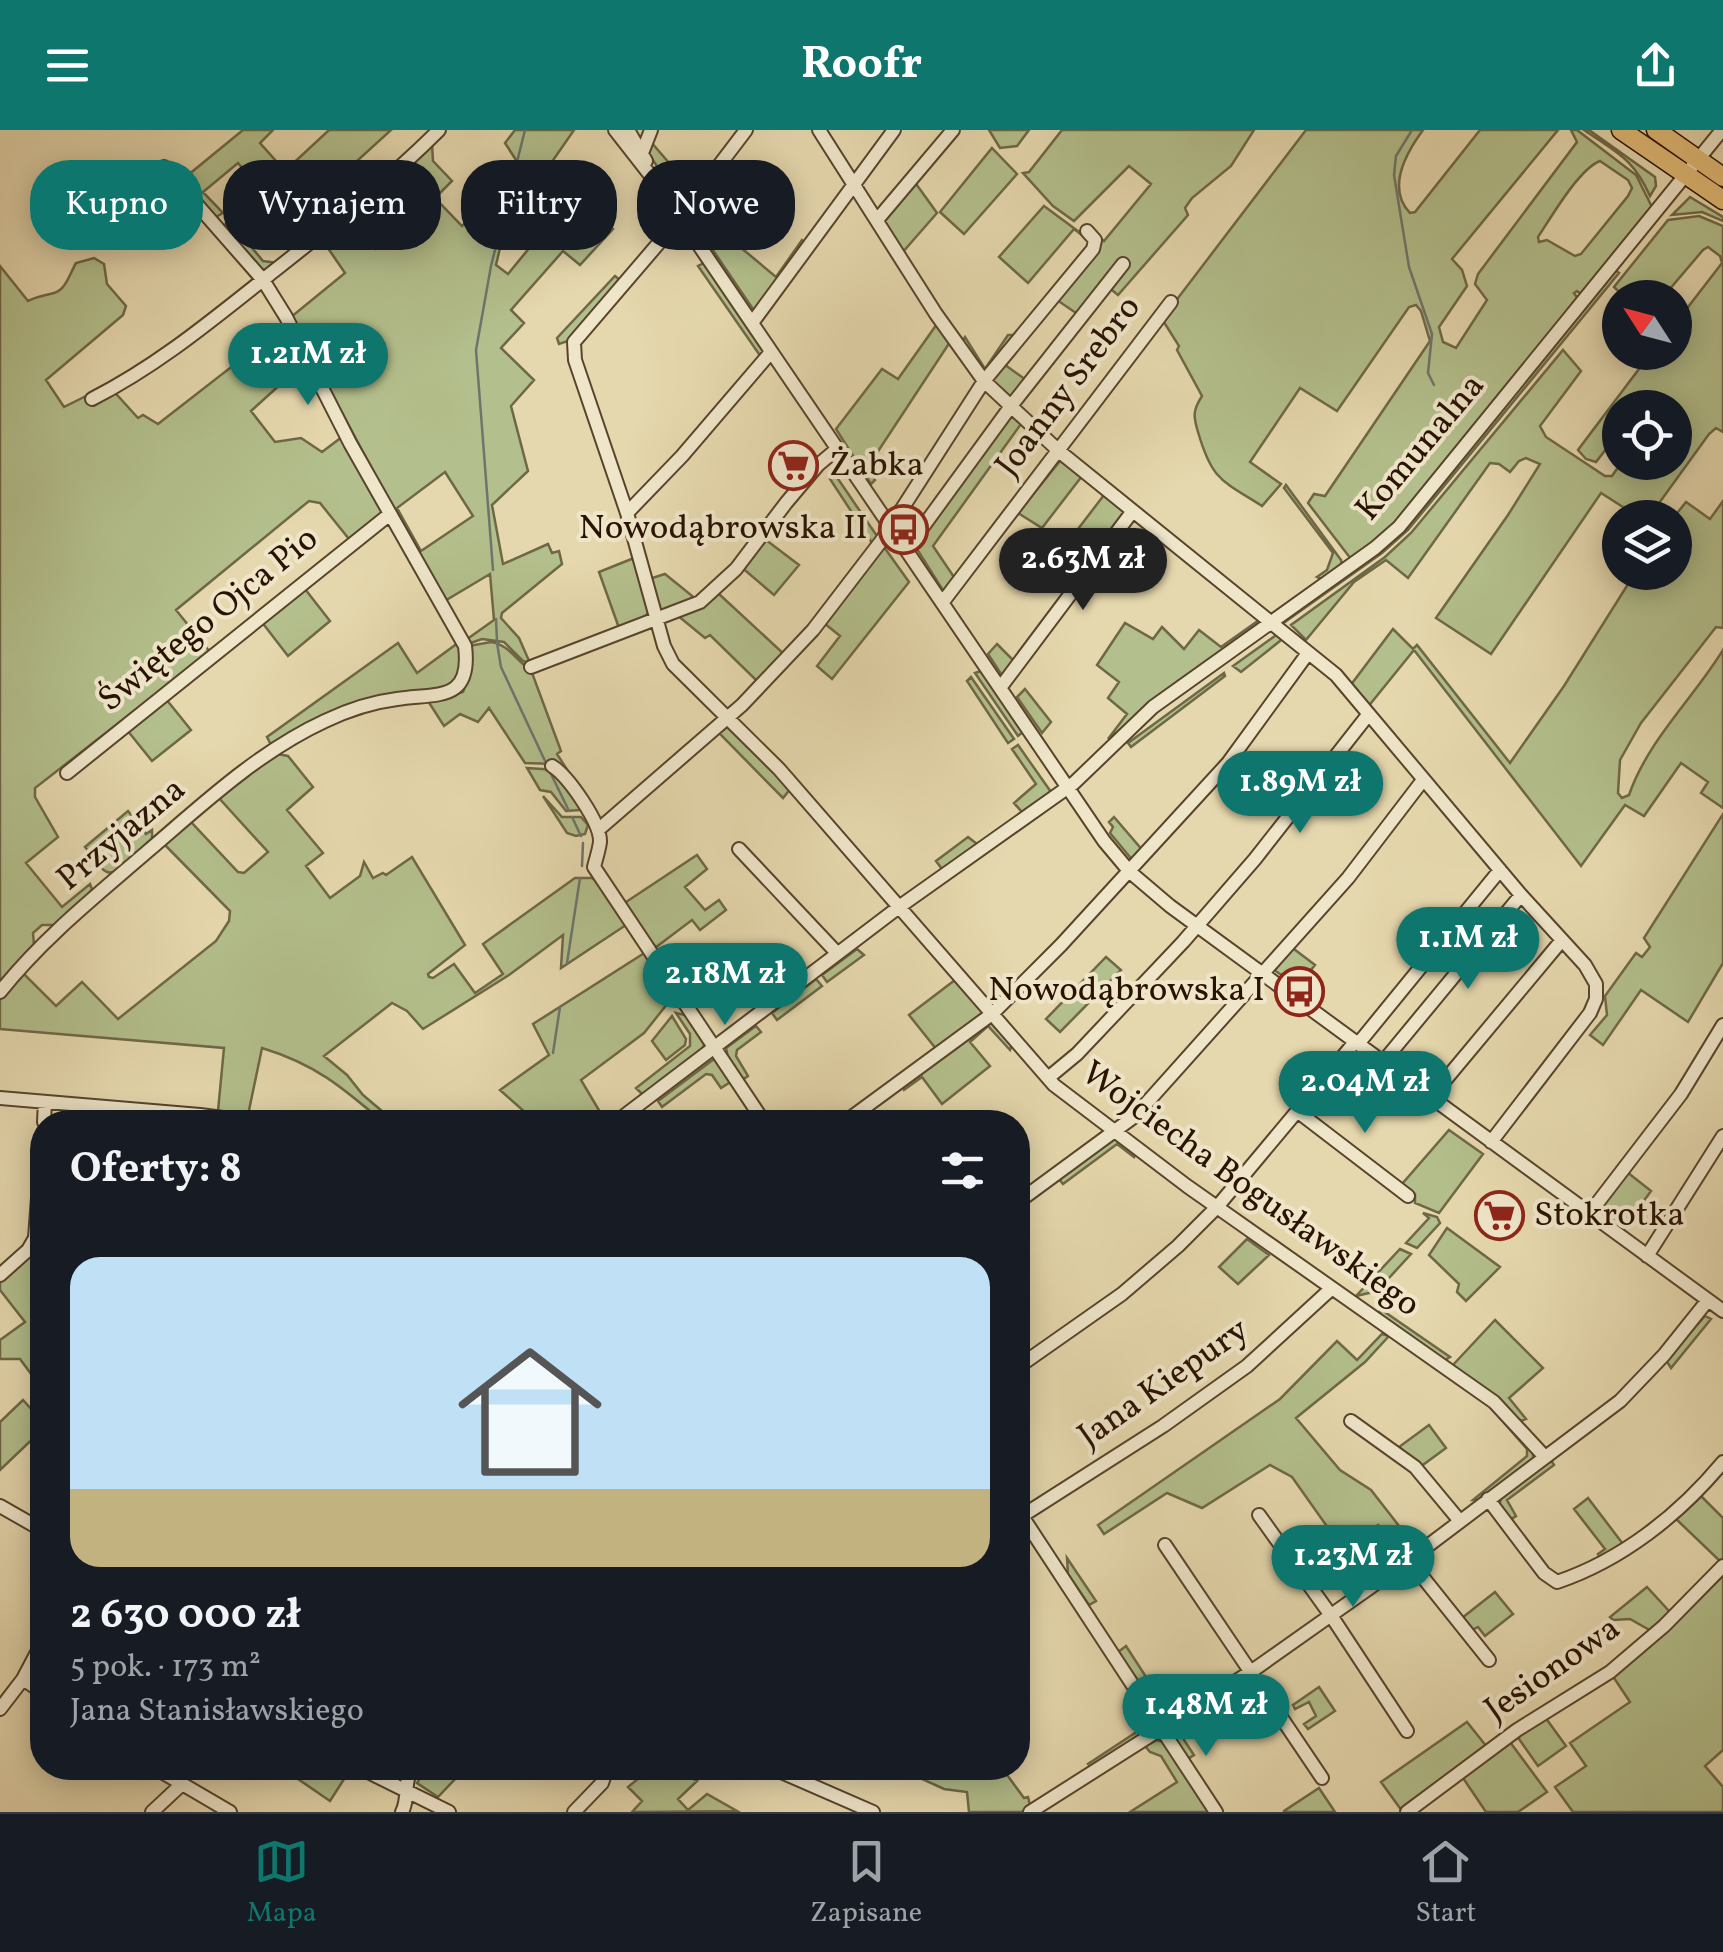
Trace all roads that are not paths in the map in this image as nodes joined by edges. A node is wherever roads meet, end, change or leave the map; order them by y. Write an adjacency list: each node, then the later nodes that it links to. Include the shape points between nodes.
1 (439, 130): 26 (street)
2 (615, 130): 13 (street)
3 (628, 130): 12 (street)
4 (650, 130): 12 (street)
5 (746, 130): 15 (street)
6 (820, 130): 18 (street)
7 (894, 130): 18 (street)
8 (953, 130): 21 (street)
9 (1621, 130): 16 (main road)
10 (1656, 130): 16 (main road)
11 (1722, 130): 16 (street, Komunalna)
12 (642, 153): 14 (street)
13 (638, 160)
14 (645, 160)
15 (723, 160)
16 (1692, 167): 17 (main road); 19 (main road); 42 (street, Komunalna, via 1399,527)
17 (1723, 177)
18 (854, 184): 21 (street); 28 (street)
19 (1723, 200)
20 (203, 212): 26 (street)
21 (877, 220): 30 (street)
22 (1087, 231): 30 (street, via 1094,249)
23 (652, 250): 36 (street, Wojciecha Bogusławskiego, via 574,342)
24 (702, 250): 28 (street)
25 (1123, 264): 32 (street)
26 (263, 280): 31 (street, via 186,342); 37 (street)
27 (1171, 302): 34 (street, Joanny Srebro)
28 (752, 323): 29 (street)
29 (771, 352): 33 (street); 36 (street)
30 (984, 381): 32 (street); 38 (street)
31 (92, 399)
32 (1010, 406): 34 (street); 39 (street)
33 (837, 449): 38 (street); 41 (street, via 716,590)
34 (1060, 452): 35 (street); 40 (street, Joanny Srebro)
35 (1132, 512): 42 (street); 45 (street)
36 (628, 513): 41 (street, Wojciecha Bogusławskiego)
37 (390, 514): 49 (street, Świętego Ojca Pio); 62 (street, Przyjazna, via 465,646 466,674 459,686 364,706 244,770 62,925)
38 (890, 527): 39 (street); 47 (street, via 814,630)
39 (906, 550): 40 (street)
40 (942, 603): 45 (street)
41 (656, 618): 44 (street); 47 (street, Wojciecha Bogusławskiego, via 673,664)
42 (1270, 624): 43 (street); 51 (street, Komunalna, via 1153,707)
43 (1308, 653): 46 (street); 55 (street, via 1228,762)
44 (531, 667)
45 (1000, 688): 51 (street)
46 (1368, 715): 50 (street); 58 (street)
47 (728, 717): 52 (street); 57 (street, Wojciecha Bogusławskiego)
48 (552, 766): 52 (street, via 564,774)
49 (67, 773)
50 (1423, 780): 54 (street); 61 (street)
51 (1068, 788): 55 (street); 57 (street, Komunalna)
52 (598, 830): 66 (street, via 594,867)
53 (739, 849): 60 (street)
54 (1500, 870): 56 (street); 65 (street)
55 (1130, 872): 58 (street); 63 (street)
56 (1521, 894): 59 (street); 67 (street)
57 (899, 907): 60 (street, Komunalna); 63 (street, Wojciecha Bogusławskiego)
58 (1196, 925): 61 (street); 68 (street)
59 (1562, 940): 70 (street); 80 (street, via 1586,966 1596,998)
60 (837, 953): 66 (street, Komunalna)
61 (1262, 974): 65 (street); 78 (street, via 1135,1116)
62 (0, 992)
63 (992, 1014): 68 (street, Wojciecha Bogusławskiego); 76 (street)
64 (1723, 1025): 84 (street, via 1681,1094)
65 (1356, 1043): 67 (street); 77 (street)
66 (714, 1046): 74 (street, Komunalna); 75 (street)
67 (1383, 1062): 70 (street)
68 (1048, 1078): 78 (street, Wojciecha Bogusławskiego)
69 (0, 1098): 71 (street)
70 (1431, 1098): 80 (street)
71 (45, 1102): 72 (street); 73 (street)
72 (45, 1110)
73 (114, 1110)
74 (631, 1110)
75 (756, 1110)
76 (860, 1110)
77 (1297, 1111): 82 (street); 83 (street)
78 (1113, 1130): 81 (street); 83 (street, Wojciecha Bogusławskiego)
79 (1723, 1136): 86 (street)
80 (1491, 1142): 84 (street)
81 (1030, 1193)
82 (1408, 1196)
83 (1216, 1208): 88 (street, Wojciecha Bogusławskiego); 91 (street, via 1122,1294)
84 (1590, 1214): 86 (street)
85 (30, 1247): 87 (street)
86 (1647, 1256): 89 (street)
87 (0, 1276)
88 (1332, 1288): 93 (street, Wojciecha Bogusławskiego, via 1494,1402); 96 (street, Jana Kiepury, via 1247,1366)
89 (1708, 1300): 90 (street); 93 (street, via 1620,1401)
90 (1723, 1311)
91 (1030, 1359)
92 (1351, 1421): 99 (street, via 1415,1466)
93 (1545, 1457): 95 (street)
94 (1723, 1462): 95 (street, via 1658,1529 1557,1582)
95 (1488, 1499): 99 (street)
96 (1030, 1507)
97 (1, 1508): 100 (street)
98 (1259, 1515): 105 (street)
99 (1458, 1520): 103 (street)
100 (30, 1524)
101 (1030, 1528): 112 (street)
102 (1165, 1545): 108 (street)
103 (1409, 1560): 105 (street); 106 (street)
104 (1723, 1566): 130 (street, Jesionowa, via 1610,1672 1517,1730)
105 (1332, 1617): 108 (street); 113 (street)
106 (1489, 1660)
107 (30, 1666): 109 (street)
108 (1252, 1671): 112 (street); 114 (street)
109 (23, 1679): 110 (street); 111 (street)
110 (30, 1684)
111 (0, 1708)
112 (1162, 1729): 128 (street); 129 (street)
113 (1407, 1731)
114 (1322, 1778)
115 (175, 1780): 120 (street)
116 (385, 1780): 121 (street)
117 (407, 1780): 121 (street)
118 (603, 1780): 126 (street)
119 (800, 1780): 127 (street)
120 (182, 1784): 122 (street); 123 (street)
121 (405, 1790): 124 (street); 125 (street)
122 (152, 1812)
123 (230, 1812)
124 (402, 1812)
125 (449, 1812)
126 (574, 1812)
127 (873, 1812)
128 (1030, 1812)
129 (1216, 1812)
130 (1407, 1812)

